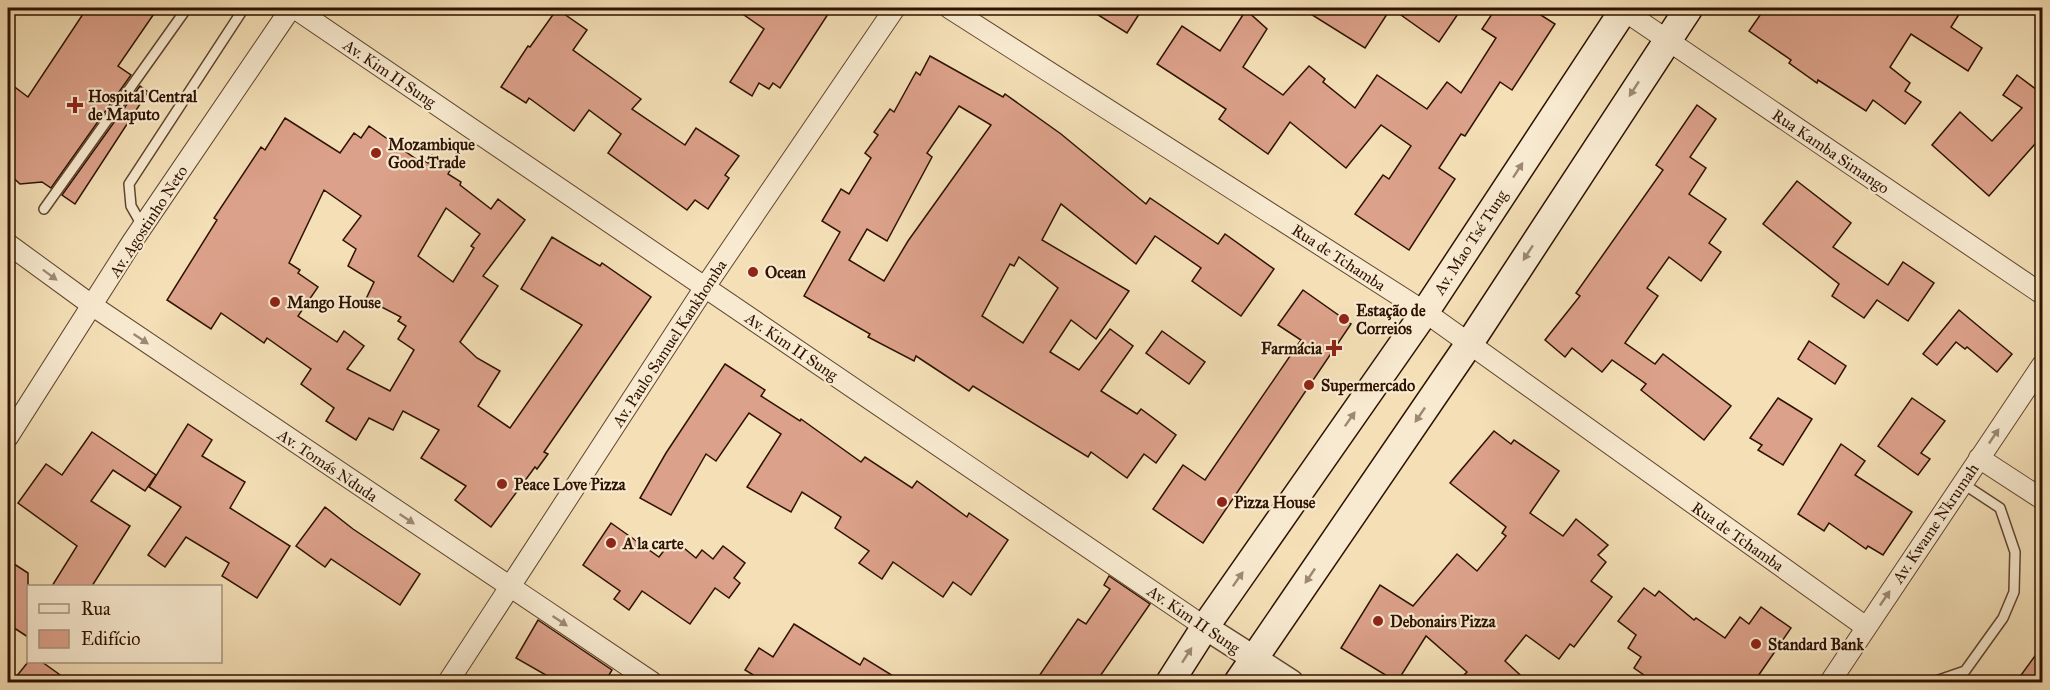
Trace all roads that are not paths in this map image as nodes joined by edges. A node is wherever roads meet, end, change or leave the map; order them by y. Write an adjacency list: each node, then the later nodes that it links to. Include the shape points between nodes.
1 (187, 8): 9 (lane)
2 (244, 8): 10 (lane, via 129,184 131,206)
3 (293, 8): 10 (street, Av. Agostinho Neto); 12 (street, Av. Kim II Sung)
4 (896, 8): 12 (street, Av. Paulo Samuel Kankhomba)
5 (949, 8): 15 (street, Rua de Tchamba)
6 (1623, 8): 8 (street, Rua Kamba Simango); 15 (main road, Av. Mao Tsé Tung, one-way to 6)
7 (1689, 8): 8 (main road)
8 (1666, 40): 13 (street, Rua Kamba Simango); 16 (main road, one-way to 16)
9 (44, 209)
10 (143, 227): 14 (street, Av. Agostinho Neto)
11 (8, 244): 14 (street, Av. Tomás Nduda, one-way to 14)
12 (705, 287): 22 (street, Av. Paulo Samuel Kankhomba); 23 (street, Av. Kim II Sung)
13 (2043, 294)
14 (93, 306): 18 (street, Av. Agostinho Neto); 22 (street, Av. Tomás Nduda, one-way to 22)
15 (1425, 312): 16 (street, Rua de Tchamba); 23 (main road, Av. Mao Tsé Tung, one-way to 15)
16 (1469, 344): 24 (street, Rua de Tchamba); 25 (main road, one-way to 25)
17 (2043, 365): 19 (street, Av. Kwame Nkrumah, one-way to 17)
18 (8, 437)
19 (1979, 458): 20 (street, Av. Kwame Nkrumah); 21 (street)
20 (1962, 483): 24 (street, Av. Kwame Nkrumah, one-way to 20); 32 (lane, via 2000,508 2015,552 2014,592 2003,618 1965,671)
21 (2043, 499)
22 (511, 589): 26 (street, Av. Paulo Samuel Kankhomba); 27 (street, Av. Tomás Nduda, one-way to 27)
23 (1205, 627): 25 (street, Av. Kim II Sung); 28 (main road, Av. Mao Tsé Tung, one-way to 23)
24 (1866, 627): 31 (street, Av. Kwame Nkrumah)
25 (1254, 658): 29 (main road); 30 (street, Av. Kim II Sung)
26 (448, 682)
27 (652, 682)
28 (1170, 682)
29 (1238, 682)
30 (1290, 682)
31 (1832, 682)
32 (1933, 682)

